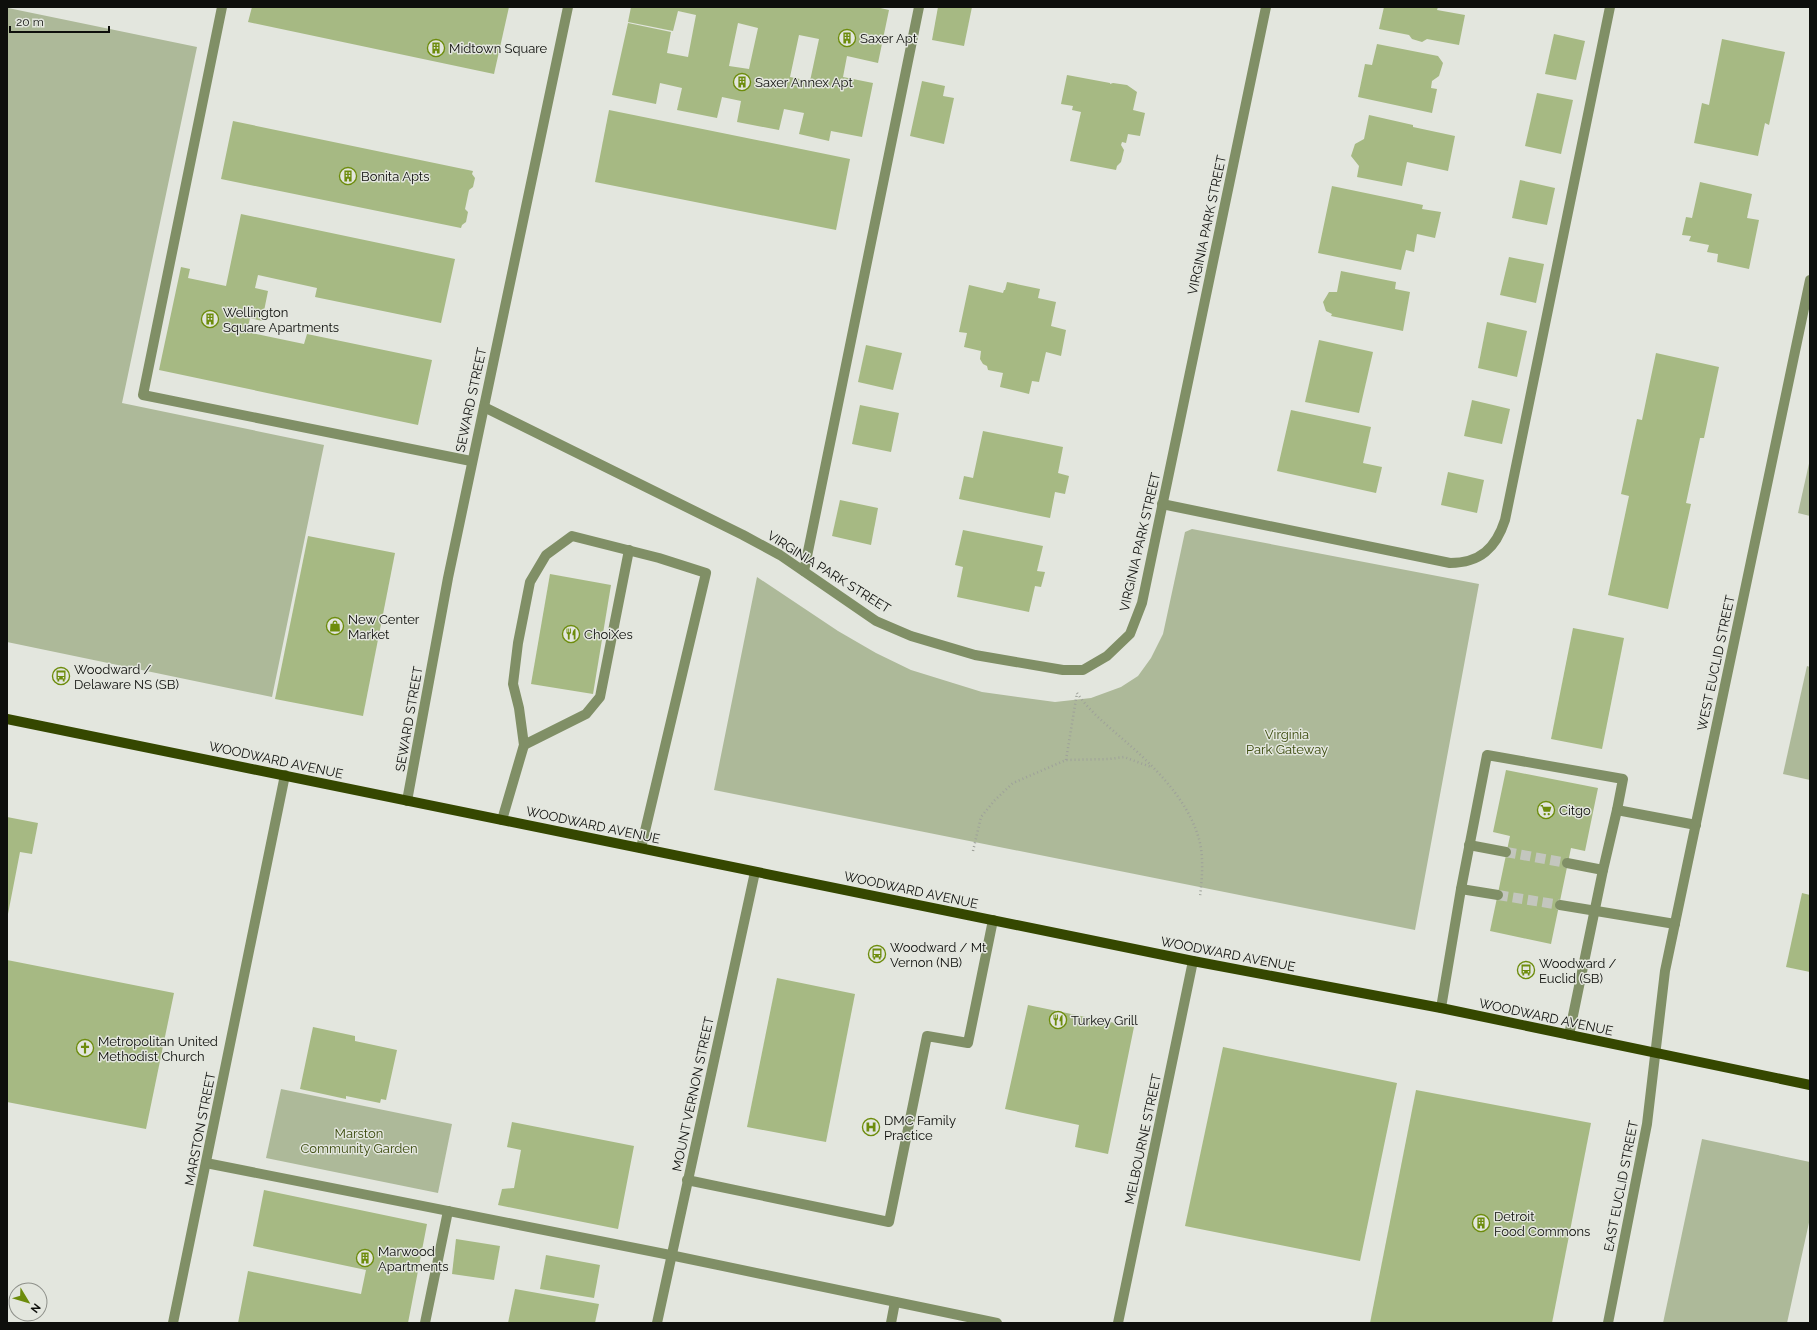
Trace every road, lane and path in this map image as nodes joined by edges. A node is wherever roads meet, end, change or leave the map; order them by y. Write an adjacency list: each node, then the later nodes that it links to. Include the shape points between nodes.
1 (222, 7): 8 (street, via 143,395)
2 (568, 7): 7 (street, SEWARD STREET)
3 (919, 7): 11 (street)
4 (1266, 7): 9 (street, VIRGINIA PARK STREET)
5 (1610, 7): 9 (street, via 1505,520 1492,546 1473,560 1450,563)
6 (1810, 280): 20 (street, WEST EUCLID STREET)
7 (484, 407): 8 (street, SEWARD STREET); 11 (street, VIRGINIA PARK STREET, via 743,534)
8 (472, 461): 17 (street, SEWARD STREET)
9 (1162, 504): 11 (street, VIRGINIA PARK STREET, via 1142,603 1130,634 1107,656 1083,670 1063,670 975,655 911,636 876,620)
10 (629, 550): 13 (street, via 600,696 586,714); 13 (street, via 572,536 546,555 530,582 513,684); 22 (street, via 706,573)
11 (804, 571)
12 (7, 718): 16 (main road, WOODWARD AVENUE)
13 (524, 745): 19 (street)
14 (1066, 760): 15 (path, via 1124,757); 15 (path, via 1078,693 1086,706); 23 (path, via 1013,783 994,801 981,817)
15 (1153, 768): 30 (path, via 1191,816 1200,840)
16 (285, 776): 17 (main road, WOODWARD AVENUE); 40 (street, MARSTON STREET)
17 (408, 801): 19 (main road, WOODWARD AVENUE)
18 (1617, 810): 20 (street); 21 (street, via 1623,779 1487,755); 26 (street)
19 (502, 820): 22 (main road, WOODWARD AVENUE)
20 (1696, 825): 34 (street, WEST EUCLID STREET)
21 (1469, 845): 24 (street); 28 (street)
22 (641, 848): 27 (main road, WOODWARD AVENUE)
23 (972, 851)
24 (1506, 852)
25 (1567, 863): 26 (street)
26 (1603, 870): 32 (street)
27 (754, 872): 33 (main road, WOODWARD AVENUE); 41 (street, MOUNT VERNON STREET)
28 (1461, 889): 29 (street); 36 (street)
29 (1498, 895)
30 (1200, 897)
31 (1560, 905): 32 (street)
32 (1594, 910): 34 (street); 37 (street)
33 (993, 920): 35 (main road, WOODWARD AVENUE); 41 (street, via 968,1043 927,1036 889,1222)
34 (1675, 924): 38 (street, WEST EUCLID STREET, via 1665,971)
35 (1193, 961): 36 (main road, WOODWARD AVENUE); 50 (street, MELBOURNE STREET)
36 (1441, 1008): 37 (main road, WOODWARD AVENUE)
37 (1569, 1035): 38 (main road, WOODWARD AVENUE)
38 (1656, 1053): 39 (main road, WOODWARD AVENUE); 51 (street, EAST EUCLID STREET, via 1647,1124)
39 (1810, 1085)
40 (206, 1163): 42 (street); 45 (street, MARSTON STREET)
41 (687, 1180): 43 (street, MOUNT VERNON STREET)
42 (448, 1211): 43 (street); 46 (street)
43 (670, 1255): 44 (street); 47 (street, MOUNT VERNON STREET)
44 (895, 1302): 48 (street); 49 (street)
45 (174, 1323)
46 (425, 1323)
47 (657, 1323)
48 (891, 1323)
49 (997, 1323)
50 (1118, 1323)
51 (1608, 1323)

